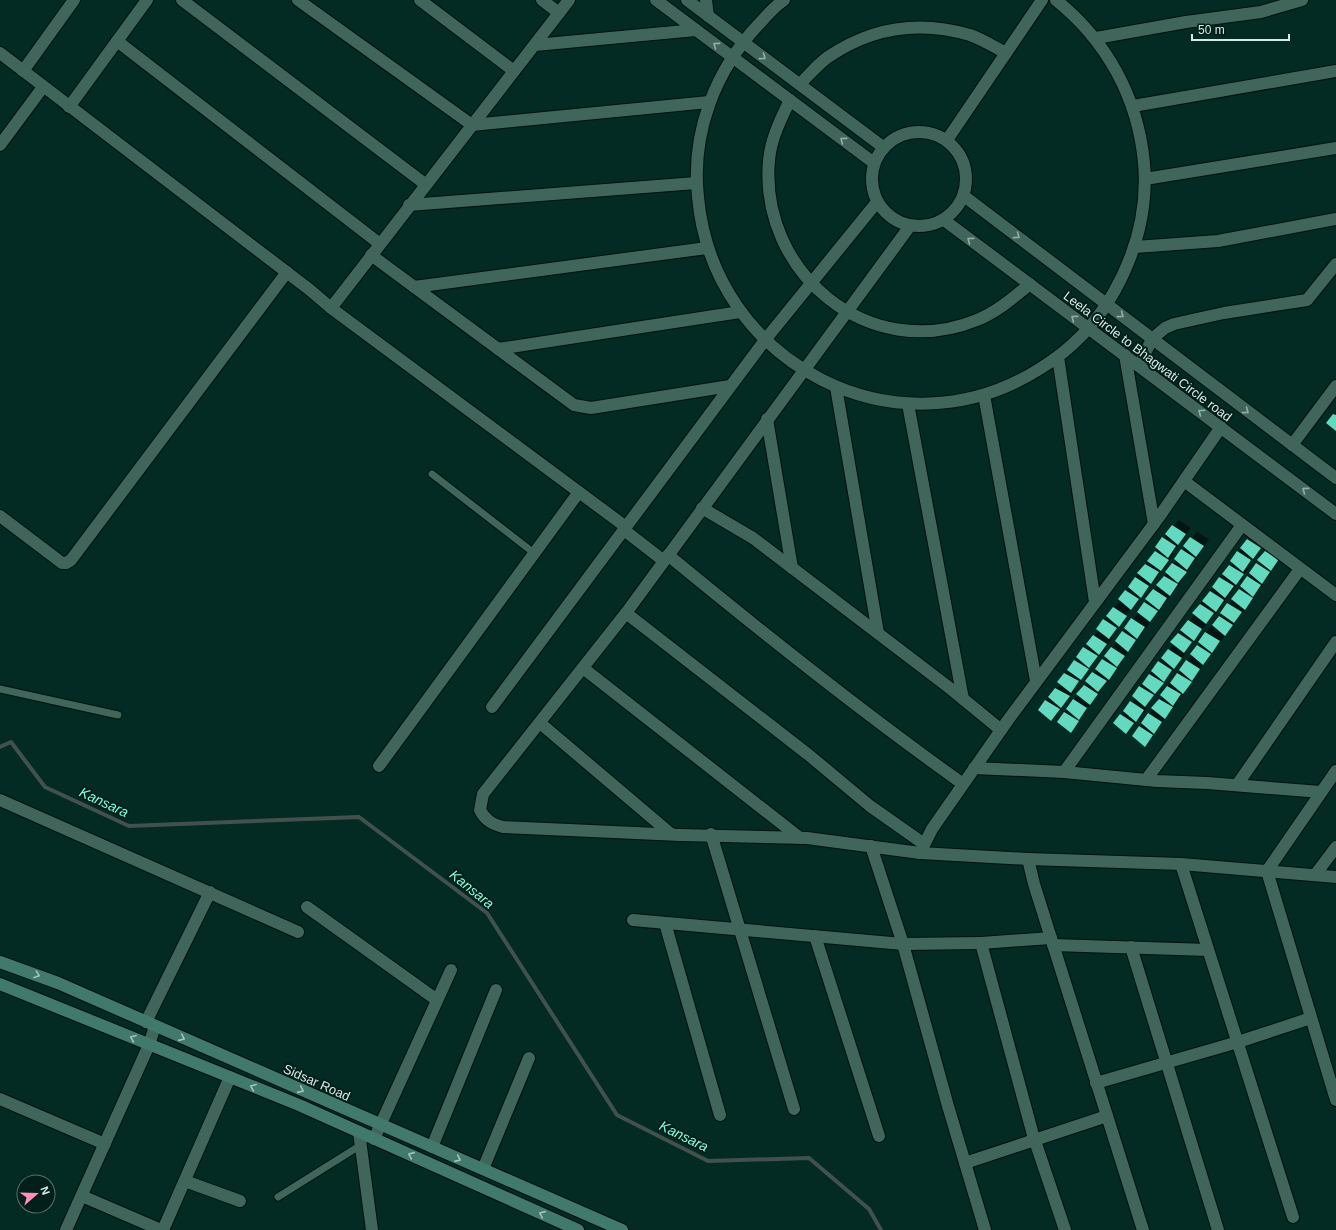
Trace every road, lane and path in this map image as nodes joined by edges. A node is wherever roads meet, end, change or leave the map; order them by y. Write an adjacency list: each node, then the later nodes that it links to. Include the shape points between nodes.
1 (74, 0): 25 (street)
2 (147, 0): 19 (street)
3 (182, 0): 42 (street)
4 (298, 0): 34 (street)
5 (420, 0): 26 (street)
6 (542, 0): 15 (street)
7 (569, 0): 15 (street)
8 (656, 0): 17 (street)
9 (687, 0): 16 (street)
10 (706, 0): 16 (street)
11 (1042, 0): 23 (street)
12 (1056, 0): 18 (street)
13 (1302, 0): 18 (street, via 1261,12)
14 (780, 1): 20 (street)
15 (559, 13): 21 (street)
16 (708, 16): 20 (street)
17 (696, 30): 21 (street); 24 (street, one-way to 17)
18 (1096, 38): 32 (street, via 1117,71)
19 (117, 41): 33 (street); 49 (street)
20 (742, 41): 24 (street); 28 (street, one-way to 28)
21 (535, 44): 26 (street)
22 (0, 53): 25 (street)
23 (1006, 53): 28 (street, via 972,36 934,27 896,28 860,38 827,57); 35 (street)
24 (732, 56): 30 (street); 31 (street)
25 (23, 71): 29 (street)
26 (514, 71): 34 (street)
27 (1336, 71): 32 (street)
28 (800, 84): 37 (street)
29 (43, 87): 33 (street); 36 (street)
30 (790, 100): 39 (street, one-way to 30); 55 (street, via 775,132 769,159 768,186 772,213 780,239 794,263)
31 (709, 102): 34 (street); 41 (street, via 699,142)
32 (1133, 106): 40 (street, via 1142,142)
33 (69, 107): 54 (street)
34 (472, 124): 42 (street)
35 (947, 140): 37 (street, via 934,134 914,132 894,138); 43 (street, via 962,160 966,178)
36 (0, 145)
37 (884, 147): 39 (street)
38 (1336, 148): 40 (street)
39 (874, 163): 44 (street, via 872,189)
40 (1145, 179): 50 (street)
41 (696, 183): 45 (street); 51 (street, via 699,216)
42 (426, 184): 45 (street)
43 (964, 196): 47 (street, via 952,214); 58 (street, Leela Circle to Bhagwati Circle road, one-way to 58)
44 (877, 202): 48 (street, via 885,213); 55 (street)
45 (409, 205): 49 (street)
46 (1336, 219): 50 (street, via 1218,241)
47 (944, 220): 48 (street, via 922,227); 56 (street, Leela Circle to Bhagwati Circle road, one-way to 47)
48 (910, 226): 61 (street)
49 (380, 244): 52 (street)
50 (1135, 247): 58 (street, via 1123,277)
51 (707, 248): 57 (street); 60 (street, via 716,271)
52 (371, 255): 57 (street); 59 (street)
53 (1336, 264): 63 (street, via 1307,300 1174,324)
54 (287, 272): 59 (street); 84 (street, via 71,560 66,564 62,563)
55 (811, 284): 61 (street); 64 (street)
56 (1030, 284): 61 (street, via 1007,304 977,320 945,329 911,331 878,325); 62 (street, Leela Circle to Bhagwati Circle road, one-way to 56)
57 (414, 287): 65 (street)
58 (1107, 305): 62 (street); 63 (street, Leela Circle to Bhagwati Circle road, one-way to 63)
59 (331, 308): 81 (street)
60 (740, 312): 64 (street); 65 (street)
61 (846, 312): 69 (street)
62 (1089, 329): 66 (street, Leela Circle to Bhagwati Circle road); 67 (street)
63 (1152, 339): 68 (street); 77 (street, Leela Circle to Bhagwati Circle road, one-way to 77)
64 (765, 340): 69 (street); 70 (street)
65 (498, 349): 70 (street, via 574,405 581,407 591,408)
66 (1125, 356): 68 (street, Leela Circle to Bhagwati Circle road); 85 (street)
67 (1058, 357): 73 (street, via 1023,380); 93 (street)
68 (1139, 366): 76 (street, Leela Circle to Bhagwati Circle road, one-way to 68)
69 (803, 370): 72 (street); 75 (street)
70 (730, 386): 87 (street)
71 (1336, 386): 77 (street)
72 (836, 387): 74 (street, via 871,399); 95 (street)
73 (984, 395): 74 (street, via 946,403); 98 (street)
74 (908, 404): 100 (street)
75 (767, 419): 82 (street); 90 (street)
76 (1221, 427): 80 (street); 83 (street, Leela Circle to Bhagwati Circle road, one-way to 76)
77 (1292, 445): 79 (street, Leela Circle to Bhagwati Circle road)
78 (432, 474): 88 (lane)
79 (1336, 478)
80 (1184, 481): 85 (street); 86 (street)
81 (578, 492): 87 (street); 88 (street)
82 (702, 508): 89 (street); 90 (street, via 753,538)
83 (1336, 514)
84 (2, 521)
85 (1154, 524): 93 (street)
86 (1242, 525): 91 (street); 108 (street)
87 (625, 529): 89 (street); 101 (street)
88 (534, 553): 105 (street)
89 (666, 558): 94 (street); 110 (street, via 897,737)
90 (792, 568): 95 (street)
91 (1300, 569): 92 (street); 109 (street)
92 (1336, 595)
93 (1096, 602): 98 (street)
94 (626, 613): 97 (street); 119 (street, via 810,756)
95 (878, 633): 100 (street)
96 (1336, 642): 111 (street)
97 (583, 668): 103 (street); 116 (street)
98 (1036, 681): 104 (street)
99 (0, 689): 102 (lane)
100 (964, 699): 104 (street)
101 (492, 707)
102 (118, 715)
103 (540, 723): 114 (street); 114 (street, via 483,794 480,810 484,819 503,827)
104 (1001, 730): 106 (street)
105 (379, 766)
106 (974, 768): 108 (street); 110 (street)
107 (1336, 771): 112 (street)
108 (1064, 772): 109 (street)
109 (1146, 780): 111 (street)
110 (963, 784): 119 (street)
111 (1237, 785): 112 (street)
112 (1321, 792): 122 (street)
113 (0, 800): 125 (street)
114 (671, 834): 115 (street)
115 (711, 834): 116 (street); 129 (street)
116 (800, 838): 117 (street)
117 (870, 846): 119 (street); 134 (street)
118 (1336, 847): 123 (street)
119 (922, 848): 120 (street)
120 (1028, 859): 121 (street); 132 (street)
121 (1181, 864): 122 (street); 136 (street)
122 (1267, 871): 123 (street); 142 (street)
123 (1315, 875): 124 (street)
124 (1336, 877)
125 (210, 892): 130 (street); 143 (street)
126 (307, 907): 141 (street)
127 (634, 920): 128 (street)
128 (665, 923): 129 (street); 153 (street)
129 (740, 929): 131 (street); 152 (street)
130 (298, 932)
131 (815, 936): 134 (street); 157 (street)
132 (1052, 941): 133 (street); 135 (street); 149 (street)
133 (981, 943): 134 (street); 159 (street)
134 (903, 944): 163 (street)
135 (1130, 947): 136 (street); 147 (street)
136 (1208, 950): 144 (street)
137 (0, 962): 143 (main road, Sidsar Road, one-way to 143, via 58,983)
138 (451, 970): 141 (street)
139 (0, 984): 145 (main road, one-way to 139)
140 (496, 990): 162 (street)
141 (437, 1000): 155 (street)
142 (1311, 1018): 144 (street); 151 (street)
143 (151, 1024): 145 (street); 155 (main road, Sidsar Road, one-way to 155)
144 (1238, 1042): 147 (street); 169 (street)
145 (149, 1044): 148 (main road); 160 (street)
146 (529, 1058): 164 (street)
147 (1166, 1064): 149 (street); 178 (street)
148 (230, 1077): 156 (main road, one-way to 148); 165 (street)
149 (1096, 1083): 154 (street)
150 (0, 1099): 160 (street)
151 (1336, 1100)
152 (794, 1109)
153 (720, 1115)
154 (1107, 1116): 159 (street); 177 (street)
155 (379, 1124): 158 (street); 162 (main road, Sidsar Road)
156 (359, 1132): 158 (main road); 161 (street)
157 (879, 1136)
158 (374, 1139): 173 (main road, one-way to 158)
159 (1035, 1140): 163 (street); 176 (street)
160 (104, 1144): 166 (street)
161 (361, 1145): 167 (lane); 172 (street)
162 (432, 1147): 164 (main road, Sidsar Road, one-way to 164)
163 (965, 1163): 175 (street)
164 (483, 1169): 174 (main road, Sidsar Road)
165 (184, 1181): 168 (street); 171 (street)
166 (82, 1196): 170 (street); 171 (street)
167 (278, 1197)
168 (240, 1201)
169 (1293, 1217)
170 (66, 1230)
171 (162, 1230)
172 (372, 1230)
173 (578, 1230)
174 (622, 1230)
175 (985, 1230)
176 (1066, 1230)
177 (1143, 1230)
178 (1218, 1230)

